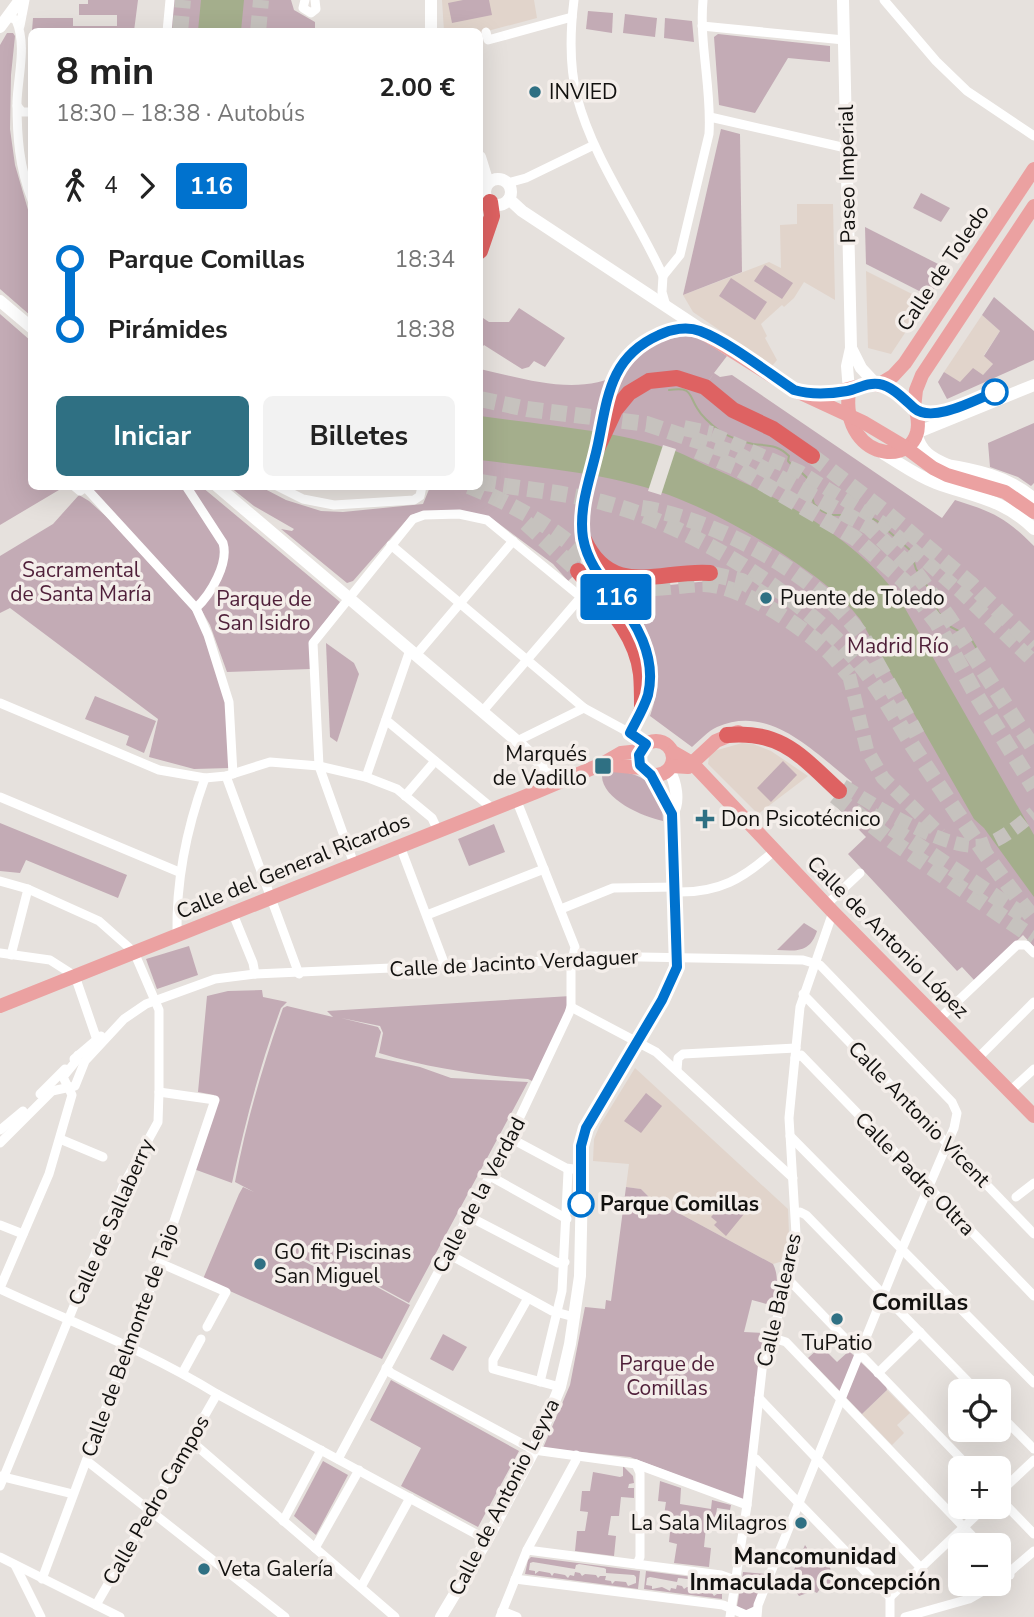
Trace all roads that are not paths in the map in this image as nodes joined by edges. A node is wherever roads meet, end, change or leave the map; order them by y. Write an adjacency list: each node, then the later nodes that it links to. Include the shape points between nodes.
1 (22, 0): 11 (main road); 13 (street)
2 (170, 0): 14 (street)
3 (305, 0): 9 (street, via 306,12 313,12)
4 (431, 0): 15 (main road)
5 (574, 0): 10 (street)
6 (703, 0): 12 (street)
7 (843, 0): 17 (main road, Paseo Imperial)
8 (884, 0): 20 (street, via 967,91)
9 (318, 2)
10 (572, 17): 16 (street, via 488,40); 21 (street, via 571,59 577,96)
11 (3, 19): 13 (street, via 16,20)
12 (702, 26): 17 (street); 19 (street)
13 (20, 28): 18 (street)
14 (167, 28)
15 (431, 28)
16 (486, 32)
17 (844, 40): 22 (main road, Paseo Imperial)
18 (22, 112): 25 (street, via 19,153)
19 (710, 117): 22 (street); 31 (street, via 680,255)
20 (1034, 136)
21 (594, 145): 26 (street); 30 (street)
22 (846, 148): 39 (main road, Paseo Imperial)
23 (483, 163): 26 (main road)
24 (1034, 169): 42 (main road, Calle de Toledo, via 905,363)
25 (28, 187)
26 (502, 187): 27 (main road, via 485,195); 27 (main road, via 502,204); 34 (main road, via 522,211)
27 (490, 202): 29 (highway, via 492,216)
28 (1034, 206): 47 (main road, Calle de Toledo, via 922,375)
29 (483, 242)
30 (657, 264): 31 (street); 32 (street)
31 (670, 265): 32 (street)
32 (663, 276): 33 (street)
33 (663, 287): 34 (street); 36 (street)
34 (650, 296): 36 (main road)
35 (0, 301): 37 (main road)
36 (666, 307): 38 (main road)
37 (28, 325)
38 (714, 338): 44 (main road); 51 (main road, via 690,329 663,332 640,343 612,384)
39 (851, 348): 40 (main road, Paseo Imperial); 42 (main road, via 861,368)
40 (847, 366): 45 (main road, Paseo Imperial); 46 (main road, Paseo Imperial)
41 (1034, 376): 47 (main road, via 950,411)
42 (878, 384): 45 (main road); 47 (main road, via 890,388)
43 (1034, 384): 49 (main road)
44 (794, 390): 46 (main road); 48 (main road)
45 (849, 391): 46 (main road); 48 (main road)
46 (830, 392)
47 (915, 410): 49 (main road, Calle de Toledo)
48 (850, 415): 50 (main road); 52 (main road, via 853,429)
49 (916, 433): 50 (main road); 55 (main road, via 923,451)
50 (905, 447): 52 (main road); 54 (main road)
51 (597, 449): 53 (highway, via 615,410 629,393 649,381 677,377 705,387 733,410 773,429); 64 (main road, via 587,486)
52 (884, 454): 63 (main road, via 929,480 997,502)
53 (812, 456)
54 (926, 462): 55 (main road); 62 (main road, via 947,475 1005,492)
55 (948, 465): 61 (main road, via 995,476)
56 (90, 490): 71 (street)
57 (189, 490): 71 (street, via 226,551)
58 (222, 490): 69 (main road)
59 (284, 490): 60 (street, via 334,505 414,500)
60 (421, 490)
61 (1034, 499)
62 (1034, 512)
63 (1034, 529)
64 (583, 532): 68 (highway, via 597,560 622,576); 75 (main road, via 596,572 639,629 649,661 649,686)
65 (513, 541): 66 (street, via 487,520 442,514 413,519); 70 (street); 73 (street, via 581,597)
66 (391, 545): 69 (street); 70 (street)
67 (578, 571): 75 (highway, via 628,635 641,673)
68 (710, 573)
69 (348, 598): 72 (main road); 87 (street, via 313,643)
70 (459, 603): 72 (street); 73 (street)
71 (196, 608): 89 (street, via 229,702)
72 (413, 653): 77 (main road); 78 (street)
73 (527, 660): 76 (street); 77 (street)
74 (0, 703): 91 (street, via 159,770)
75 (642, 707): 79 (main road)
76 (584, 708): 79 (street); 81 (street)
77 (482, 712): 81 (main road)
78 (386, 720): 83 (street); 90 (street)
79 (630, 733): 82 (main road)
80 (727, 735): 84 (main road); 94 (highway, via 764,735 783,743)
81 (517, 741): 92 (main road, via 546,768)
82 (643, 748): 85 (main road, Calle del General Ricardos); 86 (main road, via 662,741); 88 (main road, via 639,759)
83 (435, 761): 95 (street); 98 (street)
84 (692, 763): 86 (main road, Calle de Antonio López); 93 (main road, Calle de Antonio López)
85 (602, 764): 88 (main road, Calle del General Ricardos); 92 (main road, Calle del General Ricardos)
86 (671, 764): 88 (main road, via 660,775); 93 (main road, Calle de Antonio López); 99 (main road, Calle de Antonio Leyva, via 675,780)
87 (319, 766): 89 (street, via 270,762); 90 (street); 103 (street)
88 (647, 771): 99 (main road, Calle de Antonio Leyva)
89 (229, 775): 91 (street); 110 (street)
90 (366, 777): 95 (street)
91 (205, 778): 105 (street)
92 (553, 785): 97 (main road, Calle del General Ricardos)
93 (713, 787): 102 (main road, Calle de Antonio López)
94 (839, 791)
95 (405, 796): 100 (street, via 432,818)
96 (0, 797): 105 (street)
97 (516, 799): 98 (main road, Calle del General Ricardos); 104 (street, Calle de la Verdad)
98 (493, 809): 100 (main road, Calle del General Ricardos)
99 (672, 814): 109 (main road, Calle de Antonio Leyva)
100 (438, 831): 101 (main road, Calle del General Ricardos)
101 (400, 846): 103 (main road, Calle del General Ricardos); 114 (street)
102 (774, 851): 109 (street, via 726,885 705,891); 112 (main road, Calle de Antonio López)
103 (354, 864): 110 (main road, Calle del General Ricardos)
104 (544, 869): 111 (street, Calle de la Verdad); 114 (street)
105 (179, 872): 115 (street)
106 (860, 873): 112 (street)
107 (0, 881): 108 (street)
108 (29, 890): 116 (street, via 99,921); 119 (street)
109 (676, 890): 111 (street, via 613,888); 120 (main road, Calle de Antonio Leyva)
110 (270, 898): 113 (main road, Calle del General Ricardos); 124 (street)
111 (561, 909): 121 (street, Calle de la Verdad, via 575,947)
112 (830, 909): 122 (street, Calle Baleares); 132 (main road, Calle de Antonio López)
113 (233, 914): 115 (main road, Calle del General Ricardos); 125 (street)
114 (426, 915): 123 (street)
115 (177, 934): 116 (main road, Calle del General Ricardos)
116 (134, 952): 126 (main road, Calle del General Ricardos); 128 (street, Calle de Sallaberry)
117 (0, 953): 119 (street)
118 (1034, 953): 132 (street, via 1026,945 1017,945)
119 (10, 955): 126 (street, via 50,960)
120 (677, 957): 121 (street, Calle de Jacinto Verdaguer); 122 (street, Calle de Jacinto Verdaguer); 134 (main road, Calle de Antonio Leyva, via 672,979)
121 (573, 960): 123 (street, Calle de Jacinto Verdaguer); 131 (street, Calle de la Verdad)
122 (814, 962): 127 (street, Calle Baleares); 151 (street, via 952,1102 957,1113)
123 (445, 965): 124 (street, Calle de Jacinto Verdaguer)
124 (299, 974): 125 (street, Calle de Jacinto Verdaguer)
125 (255, 975): 128 (street, Calle de Jacinto Verdaguer, via 215,979)
126 (75, 976): 130 (main road, Calle del General Ricardos); 133 (street)
127 (803, 994): 136 (street, Calle Baleares); 151 (street, Calle Antonio Vicent)
128 (154, 1000): 133 (street, via 144,999); 138 (street, via 124,1019); 144 (street, Calle de Sallaberry, via 159,1010)
129 (1034, 1002): 139 (street)
130 (0, 1006)
131 (571, 1007): 134 (street); 148 (street, Calle de la Verdad)
132 (940, 1018): 139 (main road, Calle de Antonio López)
133 (97, 1040): 138 (street)
134 (637, 1043): 135 (street); 153 (main road, Calle de Antonio Leyva, via 586,1128)
135 (656, 1052): 137 (street); 141 (street)
136 (795, 1053): 137 (street); 147 (street, Calle Baleares); 157 (street, Calle Padre Oltra)
137 (683, 1054): 141 (street)
138 (82, 1058): 142 (street, via 63,1077); 146 (street)
139 (978, 1058): 143 (main road, Calle de Antonio López)
140 (1034, 1069): 143 (street)
141 (677, 1070): 155 (street)
142 (69, 1087): 149 (street, via 72,1095); 150 (street, via 52,1091)
143 (1010, 1091): 145 (main road, Calle de Antonio López)
144 (159, 1092): 168 (street, Calle de Belmonte de Tajo, via 215,1100); 176 (street, Calle de Sallaberry, via 158,1122 124,1184)
145 (1034, 1116)
146 (0, 1130)
147 (790, 1135): 155 (street, Calle Baleares); 165 (street)
148 (510, 1138): 153 (street); 154 (street, Calle de la Verdad)
149 (60, 1139): 152 (street); 163 (street)
150 (0, 1143)
151 (947, 1144): 157 (street); 164 (street, Calle Antonio Vicent)
152 (103, 1157)
153 (576, 1169): 161 (street, Calle de Antonio Leyva, via 568,1172); 175 (main road, Calle de Antonio Leyva, via 580,1276)
154 (490, 1176): 160 (street, Calle de la Verdad); 161 (street)
155 (793, 1178): 159 (street, Calle Baleares)
156 (1034, 1183): 158 (street)
157 (929, 1189): 165 (street); 172 (street, Calle Padre Oltra)
158 (1016, 1198)
159 (796, 1214): 169 (street, Calle Baleares); 171 (street, via 806,1215)
160 (468, 1216): 166 (street, Calle de la Verdad); 167 (street, via 558,1263)
161 (567, 1219): 167 (street, Calle de Antonio Leyva)
162 (0, 1226): 163 (street)
163 (23, 1234): 170 (street)
164 (1034, 1234)
165 (902, 1249): 171 (street); 188 (street, via 1029,1371)
166 (450, 1251): 173 (street); 183 (street, Calle de la Verdad)
167 (565, 1262): 174 (street, Calle de Antonio Leyva)
168 (160, 1263): 177 (street, via 226,1292); 181 (street, Calle de Belmonte de Tajo)
169 (787, 1278): 179 (street, Calle Baleares); 182 (street)
170 (0, 1289): 176 (street)
171 (884, 1296): 178 (street); 182 (street)
172 (1034, 1296)
173 (528, 1298): 174 (street); 187 (street, via 492,1367)
174 (558, 1313): 175 (street); 187 (street, Calle de Antonio Leyva)
175 (574, 1317): 189 (main road, Calle de Antonio Leyva)
176 (68, 1320): 181 (street); 207 (street, Calle de Sallaberry)
177 (207, 1327)
178 (920, 1332): 185 (street); 186 (street)
179 (770, 1338): 191 (street, Calle Baleares); 192 (street, via 786,1342)
180 (201, 1339): 184 (street)
181 (128, 1345): 184 (street); 204 (street, Calle de Belmonte de Tajo)
182 (860, 1354): 185 (street); 192 (street)
183 (386, 1368): 197 (street); 201 (street, Calle de la Verdad)
184 (183, 1373): 190 (street)
185 (878, 1373): 199 (street)
186 (965, 1379)
187 (540, 1382): 189 (street)
188 (1034, 1383)
189 (561, 1387): 197 (main road, Calle de Antonio Leyva)
190 (217, 1394): 194 (street, Calle Pedro Campos); 196 (street)
191 (759, 1398): 200 (street, Calle Baleares); 202 (street)
192 (841, 1401): 202 (street); 217 (street)
193 (1011, 1426): 195 (street)
194 (191, 1441): 214 (street, Calle Pedro Campos); 216 (street)
195 (1034, 1449)
196 (321, 1450): 201 (street); 216 (street)
197 (534, 1450): 198 (street); 220 (main road, Calle de Antonio Leyva)
198 (576, 1455): 205 (street); 222 (street)
199 (959, 1456)
200 (753, 1458): 211 (street); 212 (street, Calle Baleares)
201 (338, 1459): 206 (street)
202 (817, 1460): 211 (street); 227 (street)
203 (1034, 1460): 208 (street)
204 (87, 1461): 209 (street, Calle de Belmonte de Tajo); 214 (street)
205 (636, 1464): 212 (street); 226 (street, via 640,1473)
206 (359, 1470): 210 (street); 221 (street)
207 (1, 1480): 209 (street)
208 (1011, 1484)
209 (73, 1494): 229 (street, Calle de Belmonte de Tajo)
210 (410, 1498): 220 (street); 232 (street)
211 (799, 1503): 234 (street); 238 (street)
212 (747, 1505): 231 (street, Calle Baleares)
213 (1011, 1509): 219 (street)
214 (149, 1510): 235 (street, Calle Pedro Campos); 241 (street)
215 (972, 1519): 217 (street)
216 (283, 1521): 221 (street)
217 (964, 1527): 218 (street); 227 (street)
218 (970, 1533)
219 (1034, 1534)
220 (487, 1540): 243 (main road, Calle de Antonio Leyva)
221 (315, 1548): 232 (street)
222 (527, 1550): 226 (street); 230 (street)
223 (1034, 1551): 228 (street)
224 (0, 1556): 225 (street)
225 (14, 1563): 229 (street); 239 (street)
226 (637, 1564): 231 (street)
227 (921, 1568): 234 (street)
228 (1011, 1573)
229 (43, 1579): 235 (street)
230 (515, 1579): 236 (street, via 718,1604); 237 (street)
231 (735, 1580): 236 (street, Calle Baleares)
232 (361, 1587): 242 (street)
233 (974, 1596): 246 (street)
234 (890, 1597): 245 (street)
235 (96, 1605): 240 (street)
236 (731, 1612): 238 (street)
237 (501, 1614): 244 (street)
238 (757, 1614)
239 (41, 1617)
240 (120, 1617)
241 (285, 1617)
242 (395, 1617)
243 (441, 1617)
244 (517, 1617)
245 (890, 1617)
246 (905, 1617)

